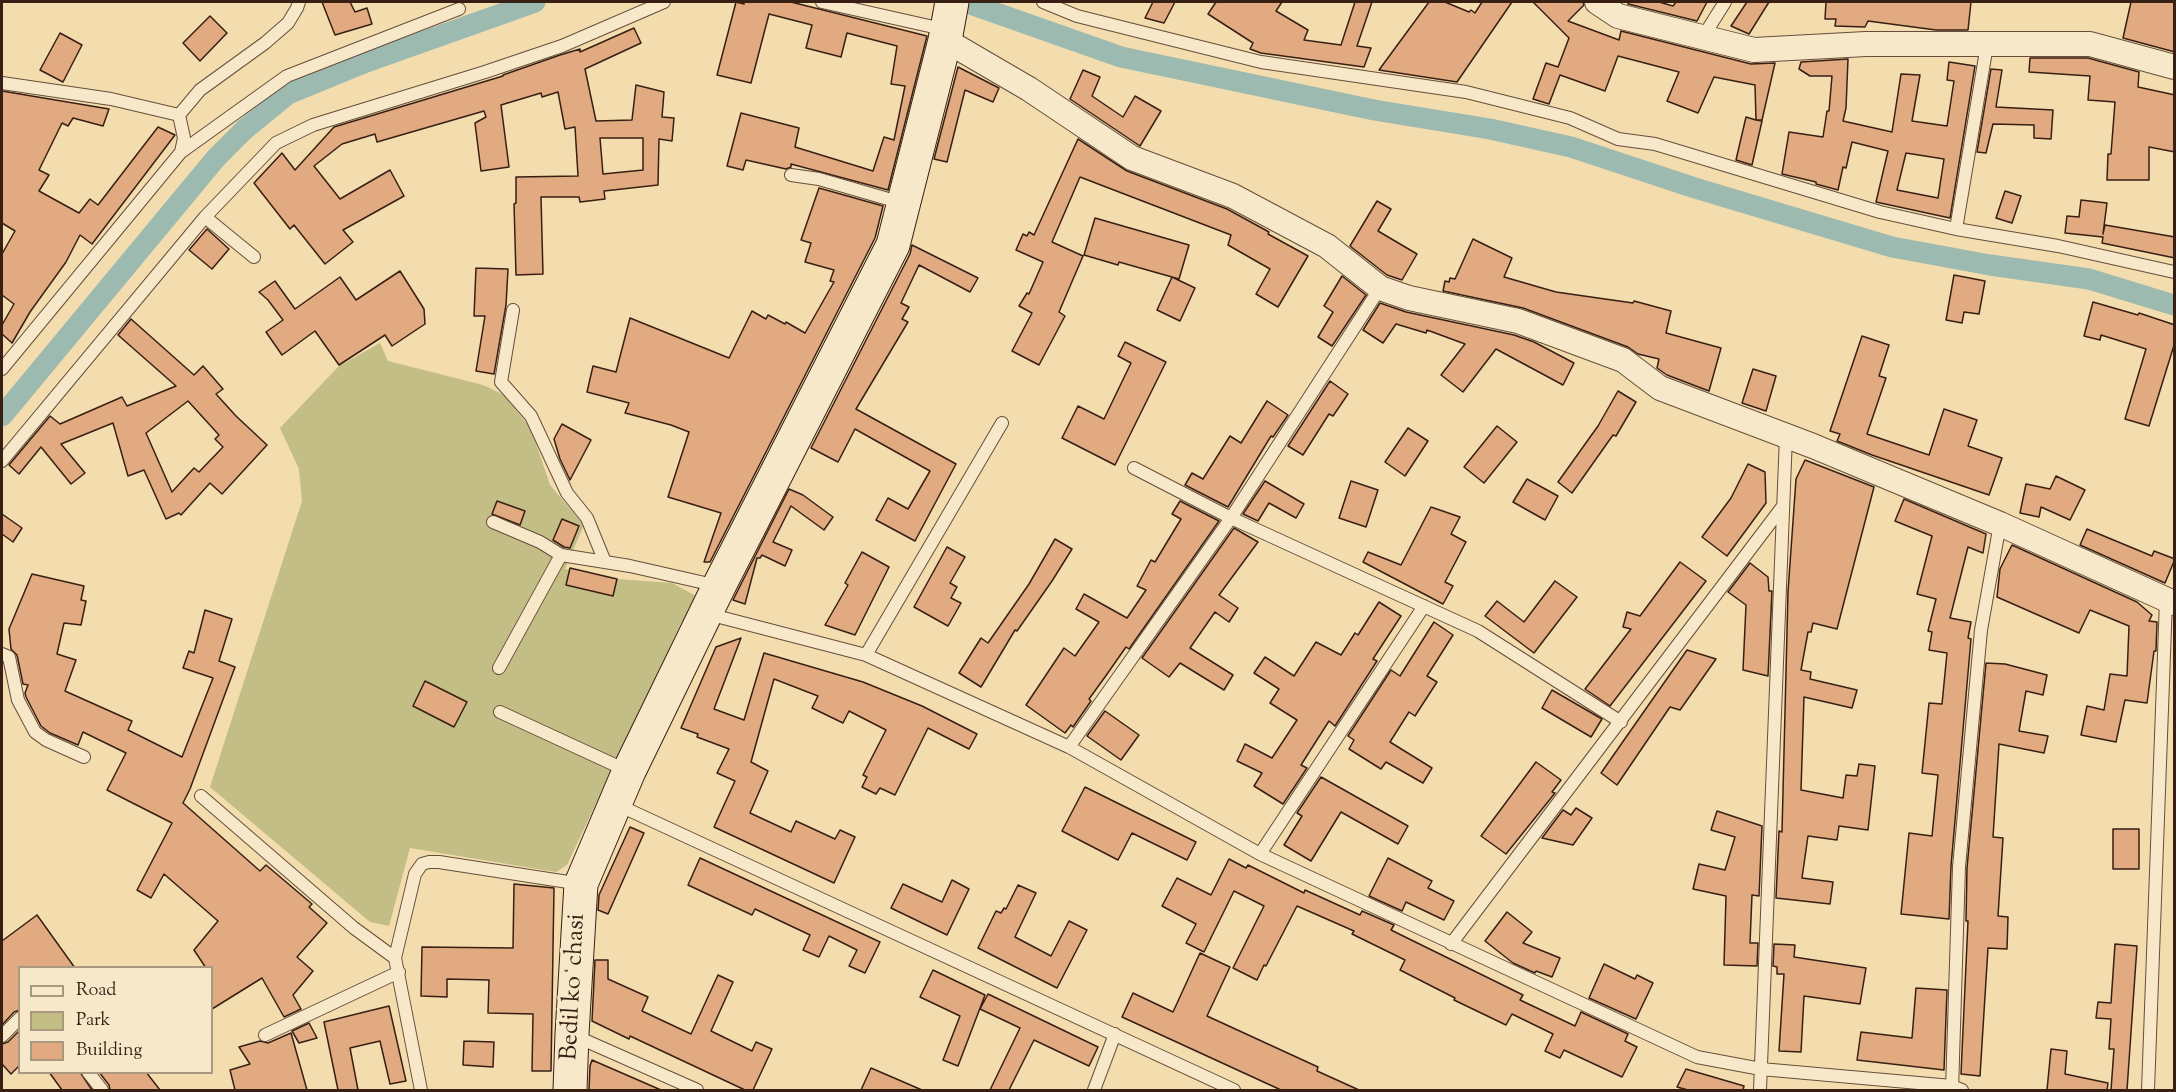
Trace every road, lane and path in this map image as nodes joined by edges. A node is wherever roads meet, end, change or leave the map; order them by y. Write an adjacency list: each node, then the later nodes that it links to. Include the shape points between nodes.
1 (299, 2): 13 (lane, via 288,23 200,90)
2 (664, 2): 17 (lane, via 551,50 313,125 276,143)
3 (822, 2): 8 (lane)
4 (1043, 2): 18 (lane, via 1077,16 1261,62 1466,92 1570,118 1618,139 1655,144 1880,212)
5 (1596, 2): 9 (street, via 1618,16)
6 (1725, 2): 9 (lane)
7 (459, 9): 14 (lane, via 287,76)
8 (948, 24): 16 (street, Bedil koʻchasi); 21 (street, via 1029,89 1132,158 1233,196 1327,246)
9 (1703, 37): 10 (street, via 1754,50 1866,44)
10 (1987, 45): 11 (street, via 2090,44); 18 (lane)
11 (2175, 67)
12 (2, 83): 13 (lane, via 111,99)
13 (180, 115): 14 (lane, via 184,138)
14 (181, 152): 23 (lane)
15 (791, 175): 16 (lane, via 819,179)
16 (903, 204): 34 (street, Bedil koʻchasi, via 893,244)
17 (205, 217): 19 (lane); 26 (lane)
18 (1956, 229): 20 (lane)
19 (254, 257)
20 (2175, 272)
21 (1380, 288): 25 (street, via 1518,321 1623,360 1660,388); 29 (lane)
22 (513, 310): 33 (lane, via 501,382 531,416 567,493 587,518)
23 (2, 369)
24 (1002, 423): 38 (lane)
25 (1786, 436): 28 (lane); 31 (street)
26 (2, 461)
27 (1134, 468): 29 (lane)
28 (1783, 506): 41 (lane); 57 (lane)
29 (1232, 518): 36 (lane); 42 (lane)
30 (493, 522): 32 (lane)
31 (2000, 524): 35 (street); 59 (lane, via 1981,630 1959,867)
32 (561, 555): 33 (lane); 39 (lane)
33 (604, 562): 34 (lane, via 630,566)
34 (712, 600): 38 (lane); 44 (street, Bedil koʻchasi)
35 (2170, 602): 67 (lane)
36 (1424, 606): 41 (lane, via 1478,631); 47 (lane)
37 (2, 654): 43 (lane, via 9,657 18,700 35,732)
38 (866, 655): 42 (lane)
39 (499, 668)
40 (500, 712): 44 (lane)
41 (1621, 722): 49 (lane)
42 (1069, 747): 47 (lane)
43 (84, 757)
44 (629, 771): 46 (street, Bedil koʻchasi)
45 (201, 796): 50 (lane, via 354,928)
46 (615, 804): 48 (street, Bedil koʻchasi); 54 (lane)
47 (1260, 854): 49 (lane)
48 (581, 884): 50 (lane, via 439,862 422,864 416,874); 53 (street, Bedil koʻchasi)
49 (1451, 944): 57 (lane, via 1697,1057)
50 (395, 958): 51 (lane)
51 (399, 972): 55 (lane); 61 (lane)
52 (15, 1018): 56 (lane)
53 (572, 1034): 62 (street, Bedil koʻchasi); 63 (lane)
54 (1114, 1034): 64 (lane); 65 (lane)
55 (265, 1035)
56 (2, 1036)
57 (1761, 1069): 59 (lane); 66 (lane)
58 (90, 1074): 60 (lane)
59 (1955, 1089)
60 (102, 1090)
61 (421, 1090)
62 (570, 1090)
63 (698, 1090)
64 (1094, 1090)
65 (1234, 1090)
66 (1760, 1090)
67 (2148, 1090)

